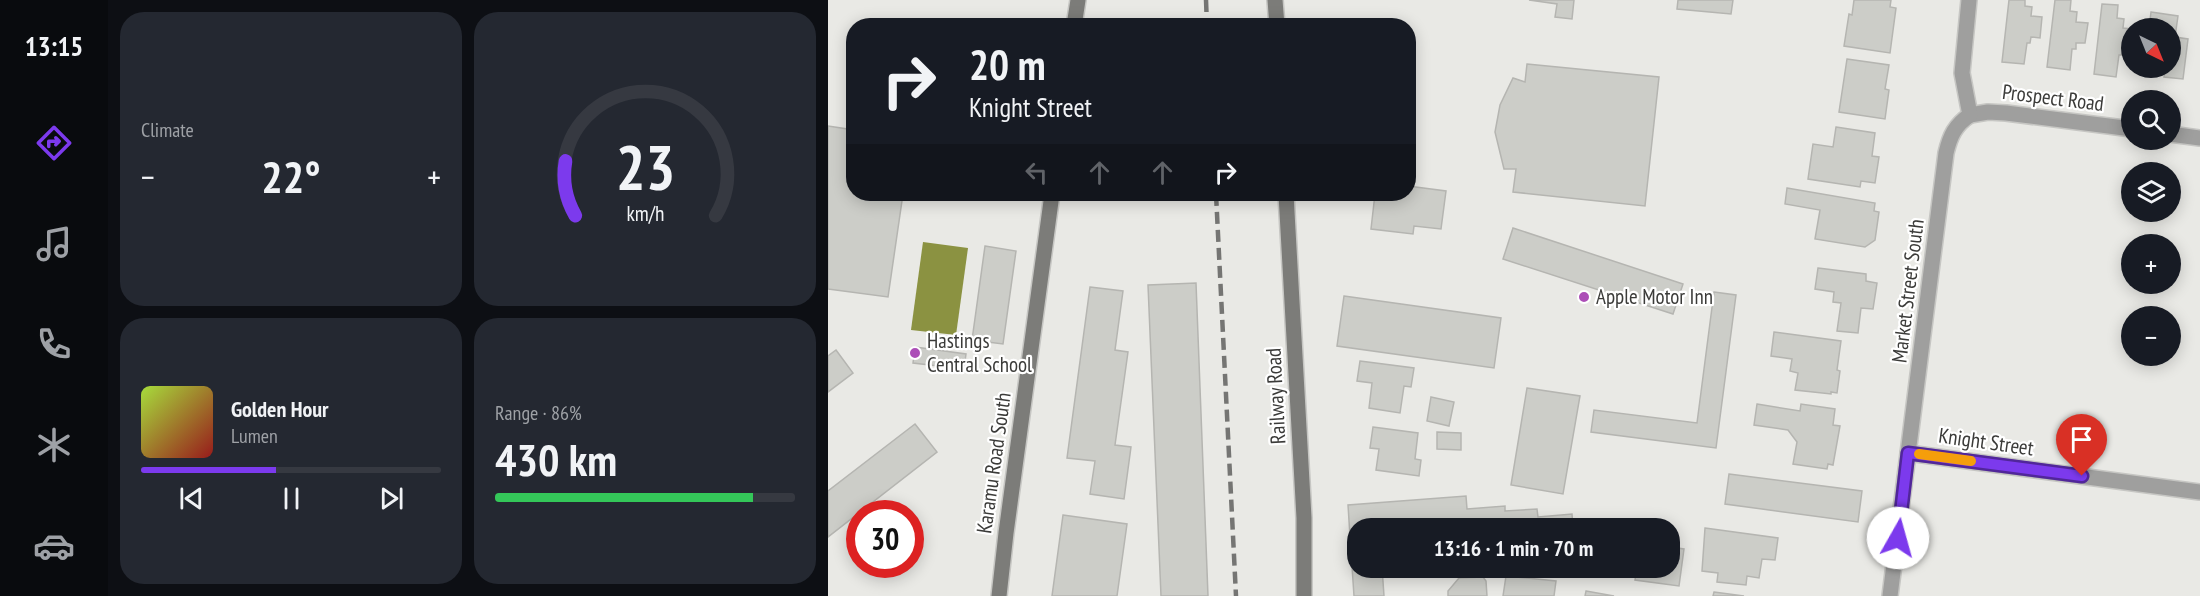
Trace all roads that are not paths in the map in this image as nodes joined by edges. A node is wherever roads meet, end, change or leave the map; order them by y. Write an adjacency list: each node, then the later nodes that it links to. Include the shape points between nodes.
1 (1078, 0): 4 (street)
2 (1275, 0): 5 (street)
3 (1969, 0): 6 (street, via 1962,73)
4 (1075, 18)
5 (1276, 18)
6 (1970, 115): 7 (street, Prospect Road, via 2006,113); 12 (street, Market Street South, via 1953,131 1946,153)
7 (2121, 128)
8 (2181, 135): 9 (street)
9 (2200, 138)
10 (1051, 201): 14 (street, Karamu Road South)
11 (1286, 201): 15 (street, Railway Road, via 1304,518)
12 (1908, 453): 13 (street, Knight Street); 16 (street, Market Street South)
13 (2200, 492)
14 (999, 596)
15 (1304, 596)
16 (1890, 596)

